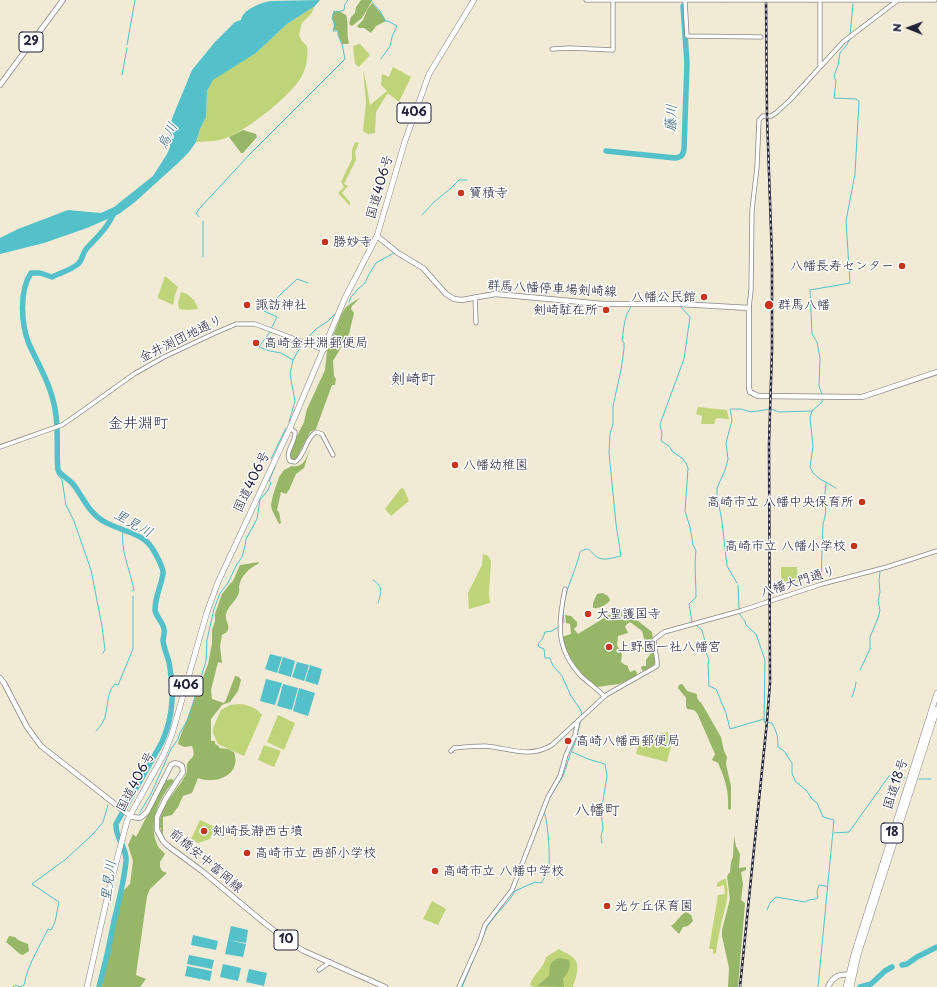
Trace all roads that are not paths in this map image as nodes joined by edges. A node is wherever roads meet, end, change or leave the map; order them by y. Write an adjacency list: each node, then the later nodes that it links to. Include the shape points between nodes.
1 (63, 0): 16 (main road, 29)
2 (474, 0): 17 (highway, 国道406号 / 406, via 432,67 425,83)
3 (586, 0): 11 (street)
4 (679, 0): 5 (street); 11 (street)
5 (685, 0): 6 (street); 13 (street, via 687,36)
6 (719, 0): 7 (street, bridge)
7 (811, 0): 8 (street)
8 (851, 0): 9 (street)
9 (898, 0): 10 (street); 15 (street, via 852,35)
10 (935, 0)
11 (613, 1): 14 (street, via 613,50)
12 (820, 4): 15 (street)
13 (761, 37)
14 (552, 49)
15 (820, 66): 19 (street, via 776,113 763,116 759,120)
16 (0, 85)
17 (377, 236): 18 (main road, 群馬八幡停車場剣崎線, via 423,268 451,298 462,300); 21 (highway, 国道406号 / 406, via 345,298)
18 (476, 297): 19 (main road, 群馬八幡停車場剣崎線, via 495,294 603,304 680,304); 20 (street)
19 (748, 308): 22 (main road, via 748,388 752,394 862,397)
20 (476, 323)
21 (324, 350): 23 (highway, 国道406号 / 406); 24 (street, 金井渕団地通り, via 255,324 230,326 146,367 57,427)
22 (937, 372)
23 (290, 428): 25 (street, via 295,436 288,454 290,461 300,459 311,436 316,432 322,434); 34 (highway, 国道406号 / 406, via 218,582 164,754)
24 (0, 446)
25 (333, 455)
26 (937, 551): 30 (street, 八幡大門通り, via 664,632 654,641 657,666)
27 (565, 589): 30 (street, via 560,620 563,644 577,670)
28 (0, 678): 34 (main road, via 27,727 41,746)
29 (937, 693): 37 (highway, 国道18号 / 18, via 855,949)
30 (604, 696): 32 (street)
31 (937, 709): 37 (highway, 国道18号 / 18)
32 (578, 721): 33 (street, via 552,745 541,750 519,752 482,746 454,748); 40 (street, via 560,776 548,797 512,890 485,925)
33 (451, 751)
34 (127, 814): 35 (main road, 前橋安中富岡線 / 10, via 137,818 143,816 170,768 179,763 183,772 164,800 157,817 156,830 159,837 285,939 300,949); 38 (highway, 国道406号 / 406)
35 (330, 962): 36 (street); 39 (main road, 前橋安中富岡線 / 10)
36 (319, 970)
37 (851, 975): 41 (main road, via 837,976); 42 (highway, 18); 43 (highway, 18)
38 (87, 987)
39 (385, 987)
40 (459, 987)
41 (828, 987)
42 (846, 987)
43 (851, 987)

